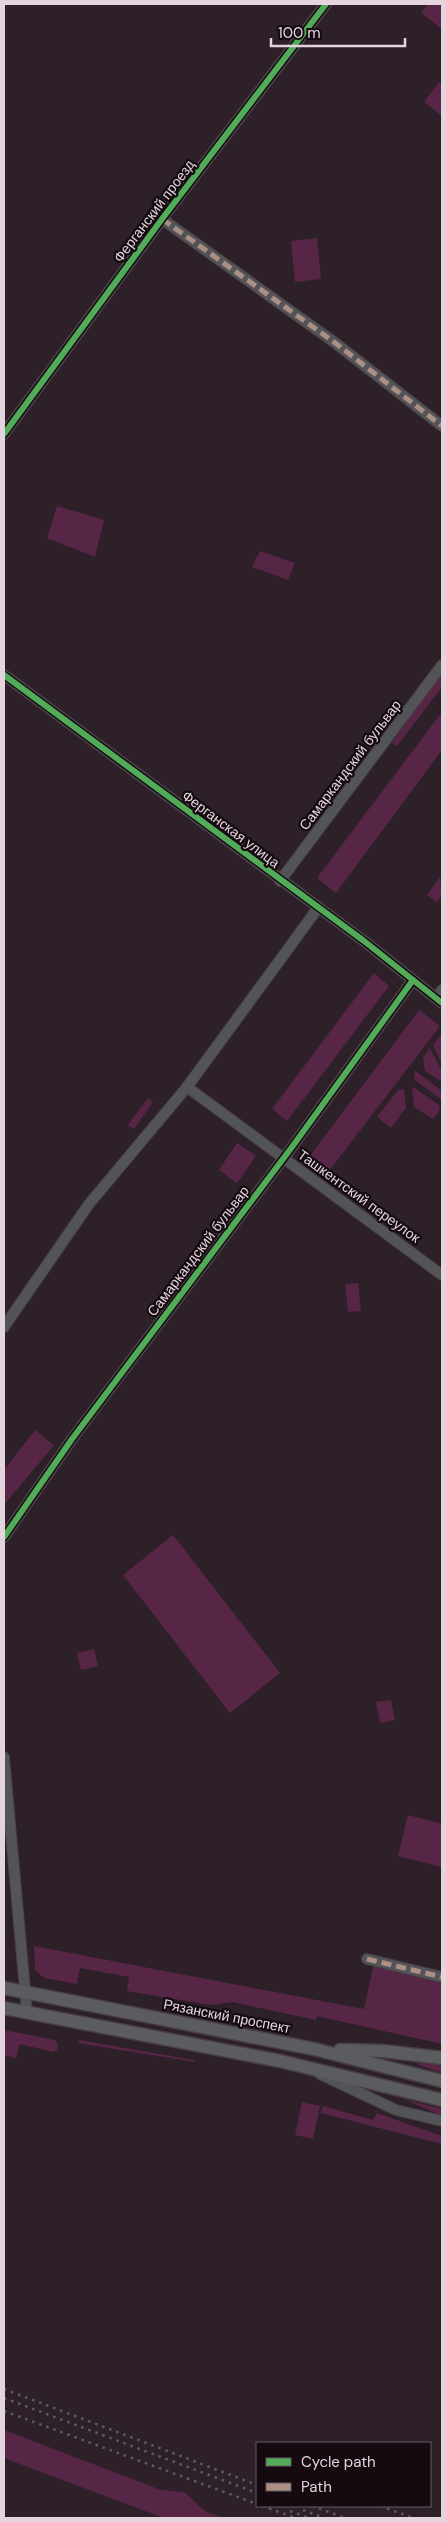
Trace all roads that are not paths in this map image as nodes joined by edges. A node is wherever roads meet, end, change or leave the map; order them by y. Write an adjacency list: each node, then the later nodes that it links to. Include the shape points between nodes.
1 (326, 4): 2 (street, Ферганский проезд)
2 (162, 219): 3 (street, via 334,342); 4 (street, Ферганский проезд)
3 (442, 426)
4 (4, 434)
5 (442, 665): 7 (street, Самаркандский бульвар)
6 (4, 676): 7 (street, Ферганская улица)
7 (280, 882): 8 (street, Ферганская улица)
8 (318, 908): 9 (street, Ферганская улица); 11 (street)
9 (413, 980): 10 (street, Ферганская улица); 12 (street, Самаркандский бульвар)
10 (440, 997)
11 (187, 1087): 12 (street, Ташкентский переулок); 14 (street, via 89,1204)
12 (283, 1158): 13 (street, Ташкентский переулок); 15 (street, Самаркандский бульвар)
13 (442, 1275)
14 (4, 1327)
15 (5, 1529)
16 (4, 1757): 20 (street)
17 (367, 1959): 18 (street)
18 (442, 1976)
19 (4, 1988): 20 (main road, Рязанский проспект)
20 (26, 1993): 22 (street); 23 (main road, Рязанский проспект)
21 (4, 2008): 22 (main road)
22 (27, 2012): 25 (main road)
23 (314, 2049): 24 (main road, via 383,2051); 26 (main road, Рязанский проспект)
24 (442, 2058)
25 (300, 2066): 27 (main road); 28 (street, via 396,2110)
26 (442, 2081)
27 (442, 2100)
28 (442, 2121)

